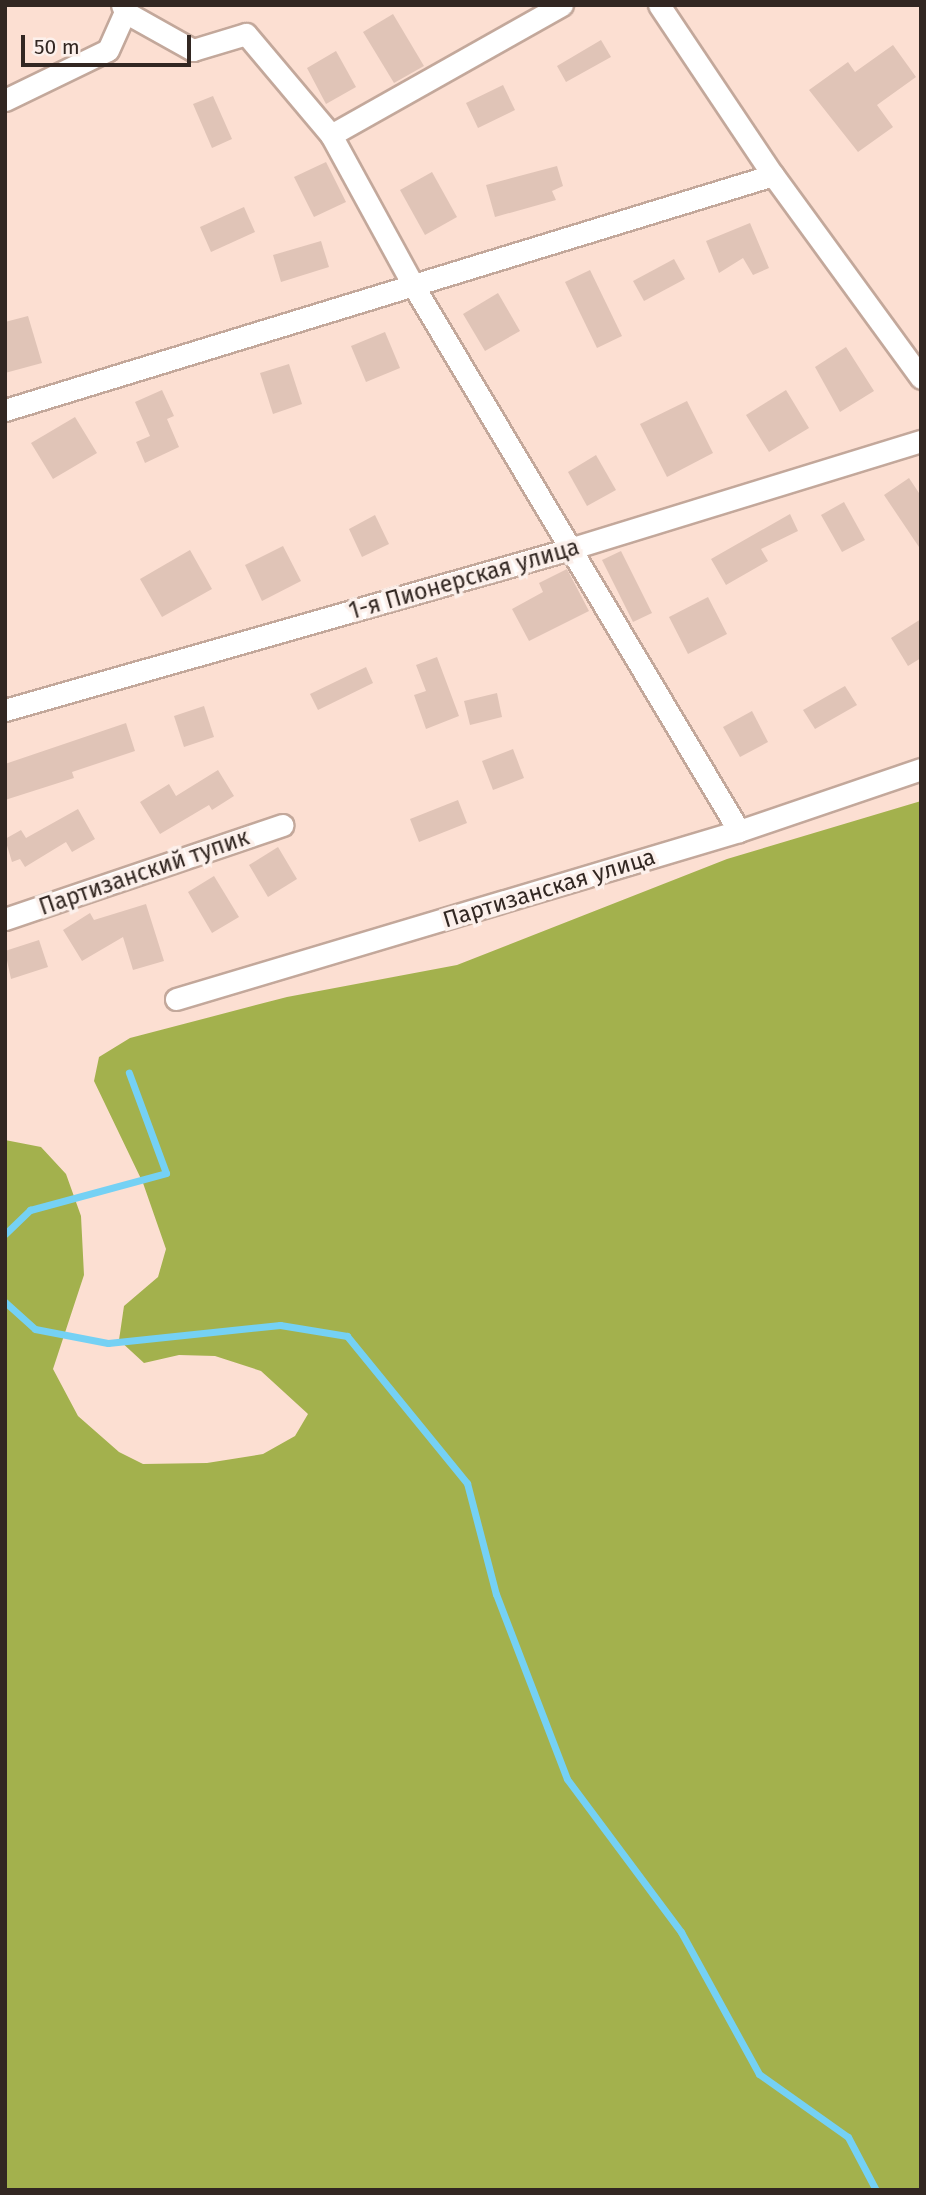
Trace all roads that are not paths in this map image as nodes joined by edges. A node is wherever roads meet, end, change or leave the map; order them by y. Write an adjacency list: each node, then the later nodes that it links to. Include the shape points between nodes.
1 (562, 5): 5 (street)
2 (659, 5): 6 (street)
3 (123, 9): 4 (street, via 108,50); 5 (street, via 194,50 246,34)
4 (5, 100)
5 (331, 135): 7 (street)
6 (773, 175): 7 (street); 8 (street)
7 (413, 285): 9 (street); 11 (street)
8 (921, 378)
9 (5, 410)
10 (921, 441): 11 (street, 1-я Пионерская улица)
11 (573, 548): 12 (street, 1-я Пионерская улица); 15 (street)
12 (5, 709)
13 (921, 769): 15 (street, Партизанская улица)
14 (283, 825): 16 (street, Партизанский тупик)
15 (739, 831): 17 (street, Партизанская улица)
16 (5, 919)
17 (176, 999)

